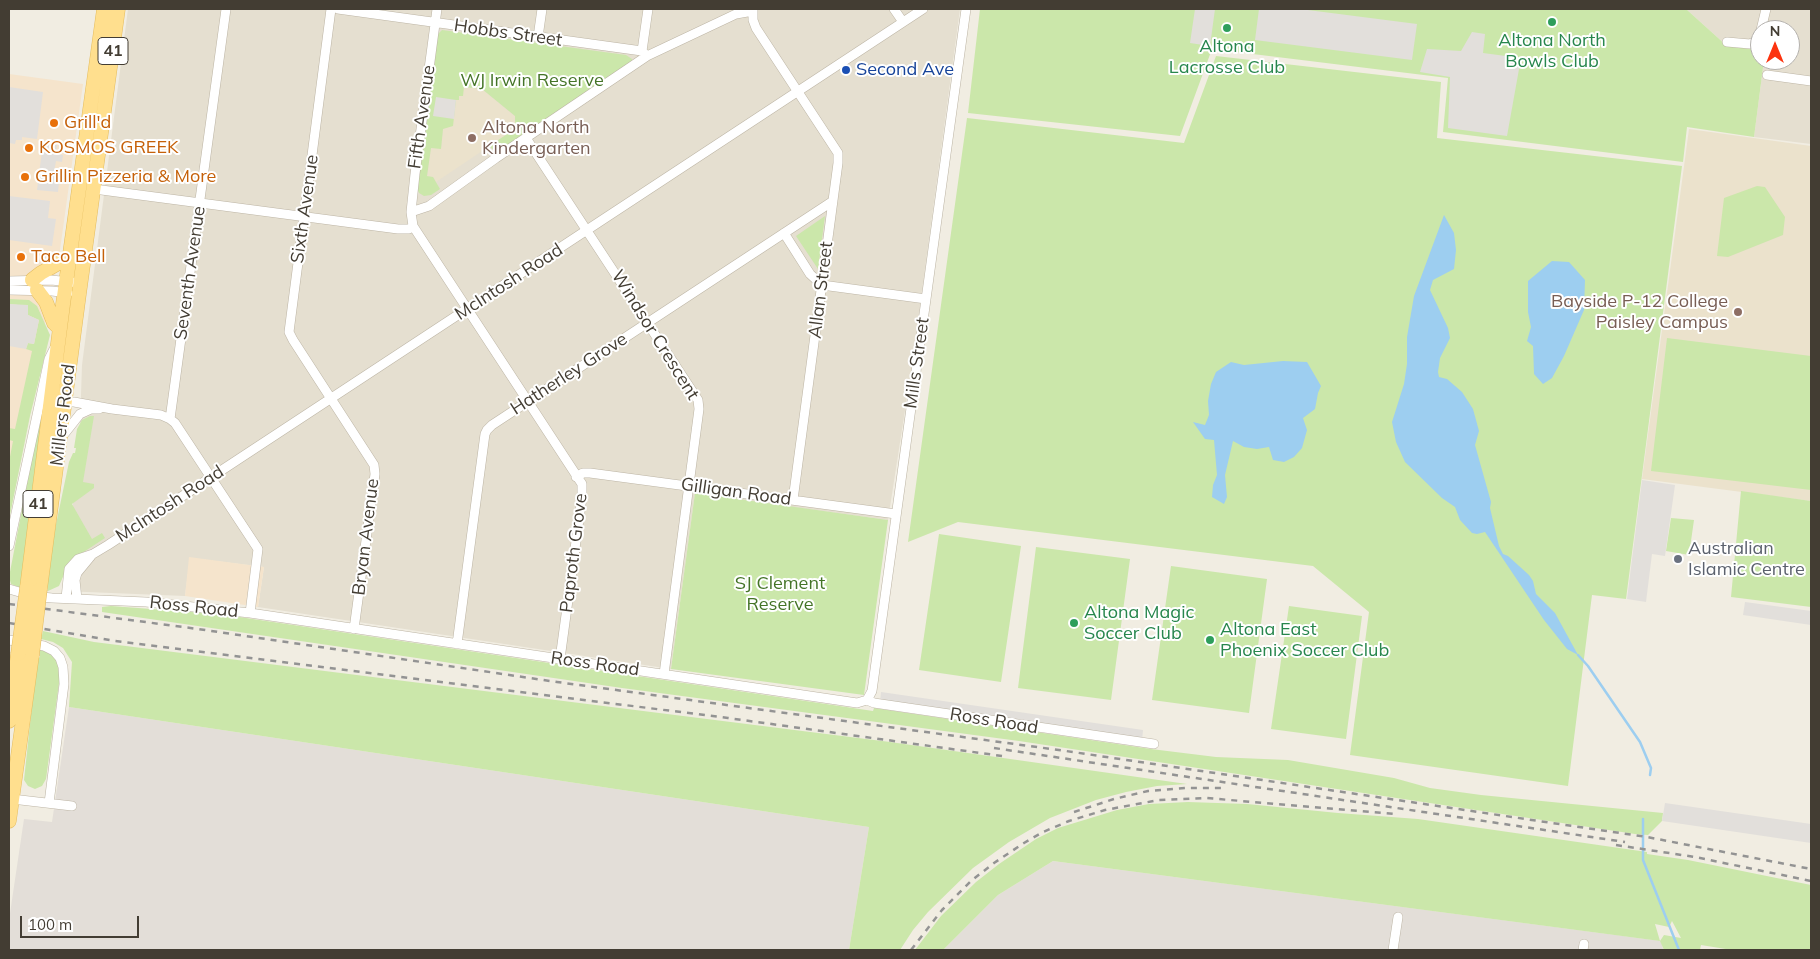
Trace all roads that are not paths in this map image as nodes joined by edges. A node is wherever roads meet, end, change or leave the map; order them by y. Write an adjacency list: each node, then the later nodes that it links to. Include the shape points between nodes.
1 (104, 9): 31 (main road, Millers Road / 41)
2 (118, 9): 23 (main road, Millers Road / 41)
3 (226, 9): 25 (street, Seventh Avenue)
4 (331, 9): 27 (street, Sixth Avenue)
5 (338, 9): 13 (street, Hobbs Street)
6 (437, 9): 13 (street, Fifth Avenue)
7 (542, 9): 15 (street)
8 (648, 9): 18 (street)
9 (894, 9): 14 (street)
10 (923, 9): 14 (street, McIntosh Road)
11 (967, 9): 37 (street, Mills Street)
12 (753, 10): 18 (street, via 736,14); 21 (street, Allan Street, via 756,28)
13 (435, 22): 15 (street, Hobbs Street); 26 (street, Fifth Avenue)
14 (903, 22): 21 (street, McIntosh Road)
15 (538, 37): 18 (street, Hobbs Street)
16 (1727, 42): 17 (street)
17 (1750, 44)
18 (644, 54): 22 (street)
19 (1767, 75): 20 (street)
20 (1811, 81)
21 (798, 92): 24 (street, Allan Street, via 838,153); 29 (street, McIntosh Road)
22 (526, 138): 26 (street, via 429,206); 29 (street, Windsor Crescent)
23 (94, 189): 25 (street); 35 (main road, Millers Road / 41)
24 (833, 201): 30 (street, Hatherley Grove); 34 (street, Allan Street)
25 (200, 203): 27 (street); 45 (street, Seventh Avenue)
26 (411, 212): 28 (street, Fifth Avenue)
27 (304, 217): 28 (street, via 398,229); 41 (street, Sixth Avenue, via 290,332)
28 (413, 226): 38 (street, Paproth Grove)
29 (587, 230): 38 (street, McIntosh Road); 39 (street, Windsor Crescent)
30 (784, 233): 34 (street, via 810,274); 39 (street, Hatherley Grove)
31 (71, 256): 33 (main road, via 41,273); 35 (main road, Millers Road / 41)
32 (9, 281): 33 (street)
33 (35, 285): 35 (street); 36 (street); 40 (main road)
34 (822, 285): 37 (street); 51 (street, Allan Street)
35 (73, 288): 40 (main road, Millers Road / 41); 42 (main road, Millers Road / 41)
36 (9, 290)
37 (926, 299): 52 (street, Mills Street)
38 (467, 309): 41 (street, McIntosh Road); 43 (street, Paproth Grove)
39 (648, 323): 43 (street, Hatherley Grove); 50 (street, Windsor Crescent, via 698,400)
40 (59, 334): 46 (main road, Millers Road / 41); 53 (street, Millers Road, via 49,359)
41 (331, 398): 49 (street, McIntosh Road); 60 (street, Bryan Avenue, via 372,458 375,474)
42 (65, 402): 44 (street); 46 (street); 47 (main road, Millers Road / 41)
43 (527, 402): 48 (street, Paproth Grove); 62 (street, Hatherley Grove, via 492,424 485,434)
44 (112, 409): 45 (street); 47 (street, via 80,414)
45 (170, 418): 49 (street)
46 (50, 419): 56 (main road, Millers Road / 41)
47 (61, 438): 56 (main road, Millers Road / 41)
48 (576, 476): 50 (street, Gilligan Road, via 590,473); 64 (street, Paproth Grove, via 582,484 582,497)
49 (210, 477): 54 (street, McIntosh Road); 59 (street, via 258,550)
50 (689, 486): 51 (street, Gilligan Road); 65 (street, Windsor Crescent)
51 (793, 500): 52 (street, Gilligan Road)
52 (896, 514): 66 (street, Mills Street, via 872,692)
53 (9, 546)
54 (93, 554): 57 (street, McIntosh Road, via 78,559 69,568); 58 (street, McIntosh Road, via 76,573)
55 (9, 589): 56 (street, Ross Road)
56 (34, 591): 57 (street, Ross Road); 63 (main road, Millers Road / 41, bridge)
57 (66, 598): 58 (street, Ross Road)
58 (77, 598): 59 (street, Ross Road)
59 (250, 613): 60 (street, Ross Road)
60 (354, 629): 62 (street, Ross Road)
61 (9, 640): 70 (street, via 54,651 63,667 64,684)
62 (457, 644): 64 (street, Ross Road)
63 (25, 655): 67 (main road, Millers Road / 41); 69 (main road, Millers Road / 41)
64 (560, 659): 65 (street, Ross Road)
65 (664, 674): 66 (street, Ross Road, via 857,703)
66 (867, 700): 68 (street, Ross Road)
67 (9, 721)
68 (1154, 744)
69 (12, 799): 70 (street); 72 (main road, Millers Road / 41)
70 (49, 803): 71 (street)
71 (72, 806)
72 (9, 822)
73 (1398, 917): 74 (street)
74 (1394, 950)

